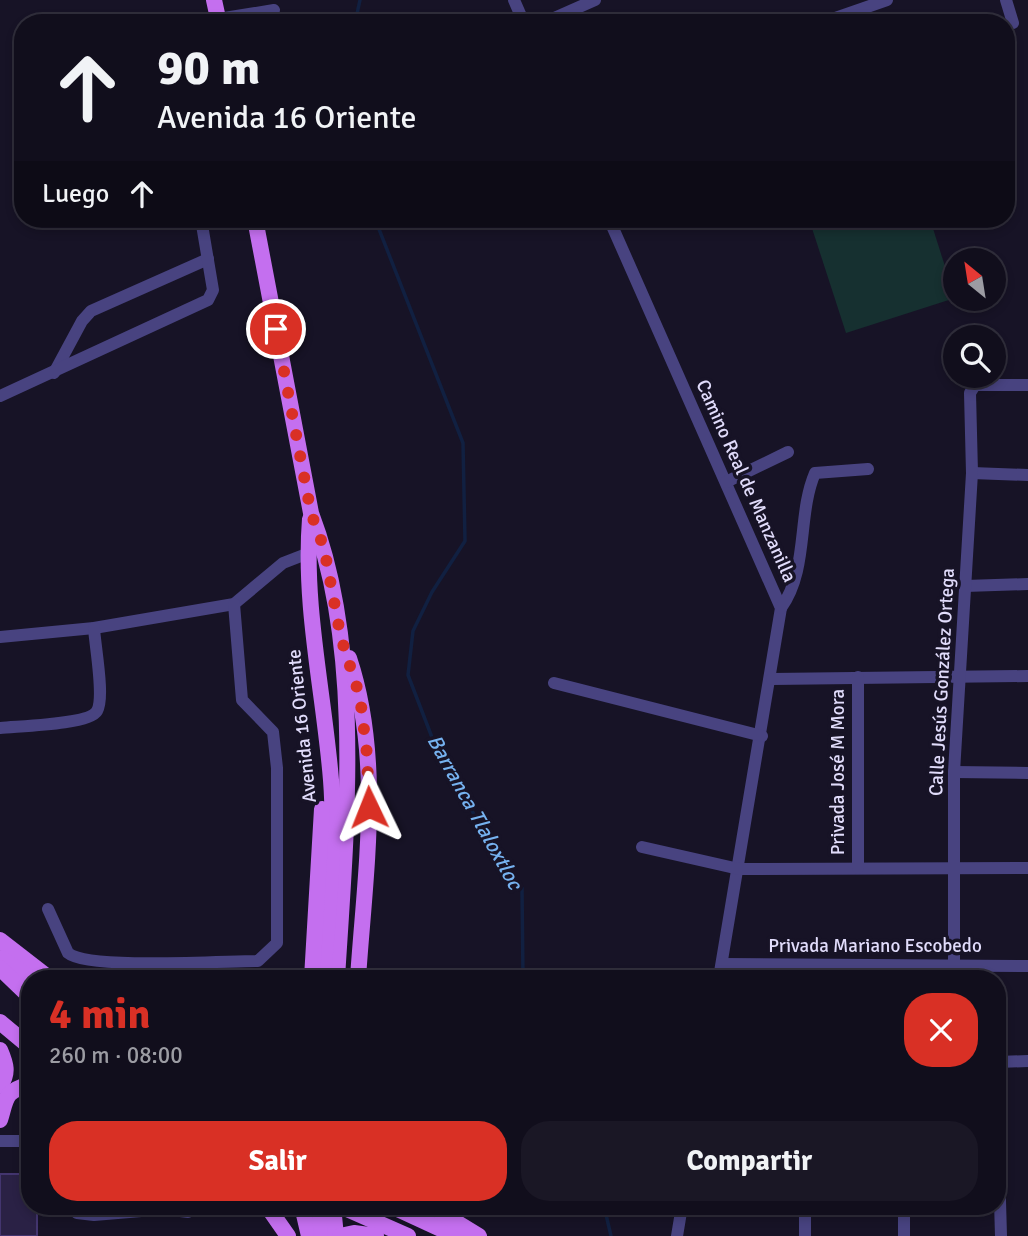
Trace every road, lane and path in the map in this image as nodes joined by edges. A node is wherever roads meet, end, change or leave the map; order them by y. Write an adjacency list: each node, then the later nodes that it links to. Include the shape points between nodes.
1 (596, 0): 5 (street)
2 (887, 0): 6 (street)
3 (274, 10): 4 (street)
4 (262, 14)
5 (564, 14)
6 (847, 14)
7 (203, 228): 10 (street)
8 (257, 228): 19 (main road)
9 (613, 228): 18 (street, Camino Real de Manzanilla)
10 (208, 259): 11 (street, via 92,311); 11 (street, via 213,290 208,300)
11 (54, 373): 13 (street)
12 (1028, 386): 16 (street, Calle Jesús González Ortega, via 971,388)
13 (0, 396)
14 (788, 452): 18 (street)
15 (868, 469): 25 (street, via 815,473 797,572)
16 (972, 473): 17 (street); 23 (street, Calle Jesús González Ortega)
17 (1028, 475)
18 (726, 482): 25 (street, Camino Real de Manzanilla)
19 (311, 513): 20 (main road, Avenida 16 Oriente); 21 (main road, Avenida 16 Oriente)
20 (324, 548): 21 (street); 28 (main road, Avenida 16 Oriente)
21 (307, 553): 24 (street, via 284,563); 38 (main road, Avenida 16 Oriente)
22 (1028, 584): 23 (street)
23 (965, 586): 29 (street, Calle Jesús González Ortega)
24 (234, 604): 26 (street); 45 (street, via 242,700 273,732 277,943 257,961 103,962 68,953)
25 (781, 608): 32 (street, Camino Real de Manzanilla)
26 (94, 628): 27 (street); 34 (street, via 97,711 76,721)
27 (0, 637)
28 (341, 638): 39 (main road, Avenida 16 Oriente, via 346,691); 56 (main road, via 356,678 367,754 368,834)
29 (958, 676): 30 (street); 31 (street); 36 (street, Calle Jesús González Ortega)
30 (1028, 676)
31 (858, 677): 32 (street); 41 (street, Privada José M Mora)
32 (772, 679): 35 (street, Camino Real de Manzanilla)
33 (554, 683): 35 (street)
34 (0, 728)
35 (762, 736): 44 (street, Camino Real de Manzanilla)
36 (954, 772): 37 (street); 42 (street, Calle Jesús González Ortega)
37 (1028, 773)
38 (331, 776): 39 (main road); 52 (main road, via 321,810); 53 (main road, Avenida 16 Oriente)
39 (345, 810): 54 (main road, Avenida 16 Oriente); 55 (main road, via 356,834 359,865)
40 (642, 847): 44 (street)
41 (858, 867): 42 (street); 44 (street)
42 (956, 868): 43 (street); 59 (street, Calle Jesús González Ortega)
43 (1028, 868)
44 (739, 869): 48 (street, Camino Real de Manzanilla)
45 (48, 909)
46 (0, 940): 51 (main road)
47 (0, 958): 61 (main road)
48 (722, 964): 57 (street, Camino Real de Manzanilla); 58 (street, Privada Mariano Escobedo)
49 (1028, 965): 60 (street, Privada Mariano Escobedo)
50 (0, 968): 62 (main road)
51 (39, 970)
52 (312, 970)
53 (324, 970)
54 (337, 970)
55 (352, 970)
56 (359, 970)
57 (721, 970)
58 (896, 970)
59 (954, 970)
60 (975, 970)
61 (21, 972)
62 (21, 988)
63 (0, 1022): 64 (main road)
64 (21, 1040)
65 (0, 1050): 68 (main road, via 6,1065 6,1078)
66 (1028, 1061): 67 (street)
67 (1006, 1062)
68 (0, 1086)
69 (21, 1087): 70 (main road, via 4,1101)
70 (0, 1120)
71 (0, 1141): 72 (street)
72 (21, 1141)
73 (273, 1215): 84 (main road)
74 (304, 1215): 85 (main road)
75 (320, 1215): 86 (main road)
76 (334, 1215): 87 (main road)
77 (373, 1215): 89 (main road)
78 (410, 1215): 90 (main road)
79 (445, 1215): 91 (main road)
80 (680, 1215): 92 (street)
81 (805, 1215): 93 (street)
82 (904, 1215): 94 (street)
83 (1000, 1215): 95 (street)
84 (288, 1236)
85 (309, 1236)
86 (322, 1236)
87 (338, 1236): 88 (main road)
88 (376, 1236)
89 (408, 1236)
90 (456, 1236)
91 (479, 1236)
92 (677, 1236)
93 (806, 1236)
94 (904, 1236)
95 (1001, 1236)

